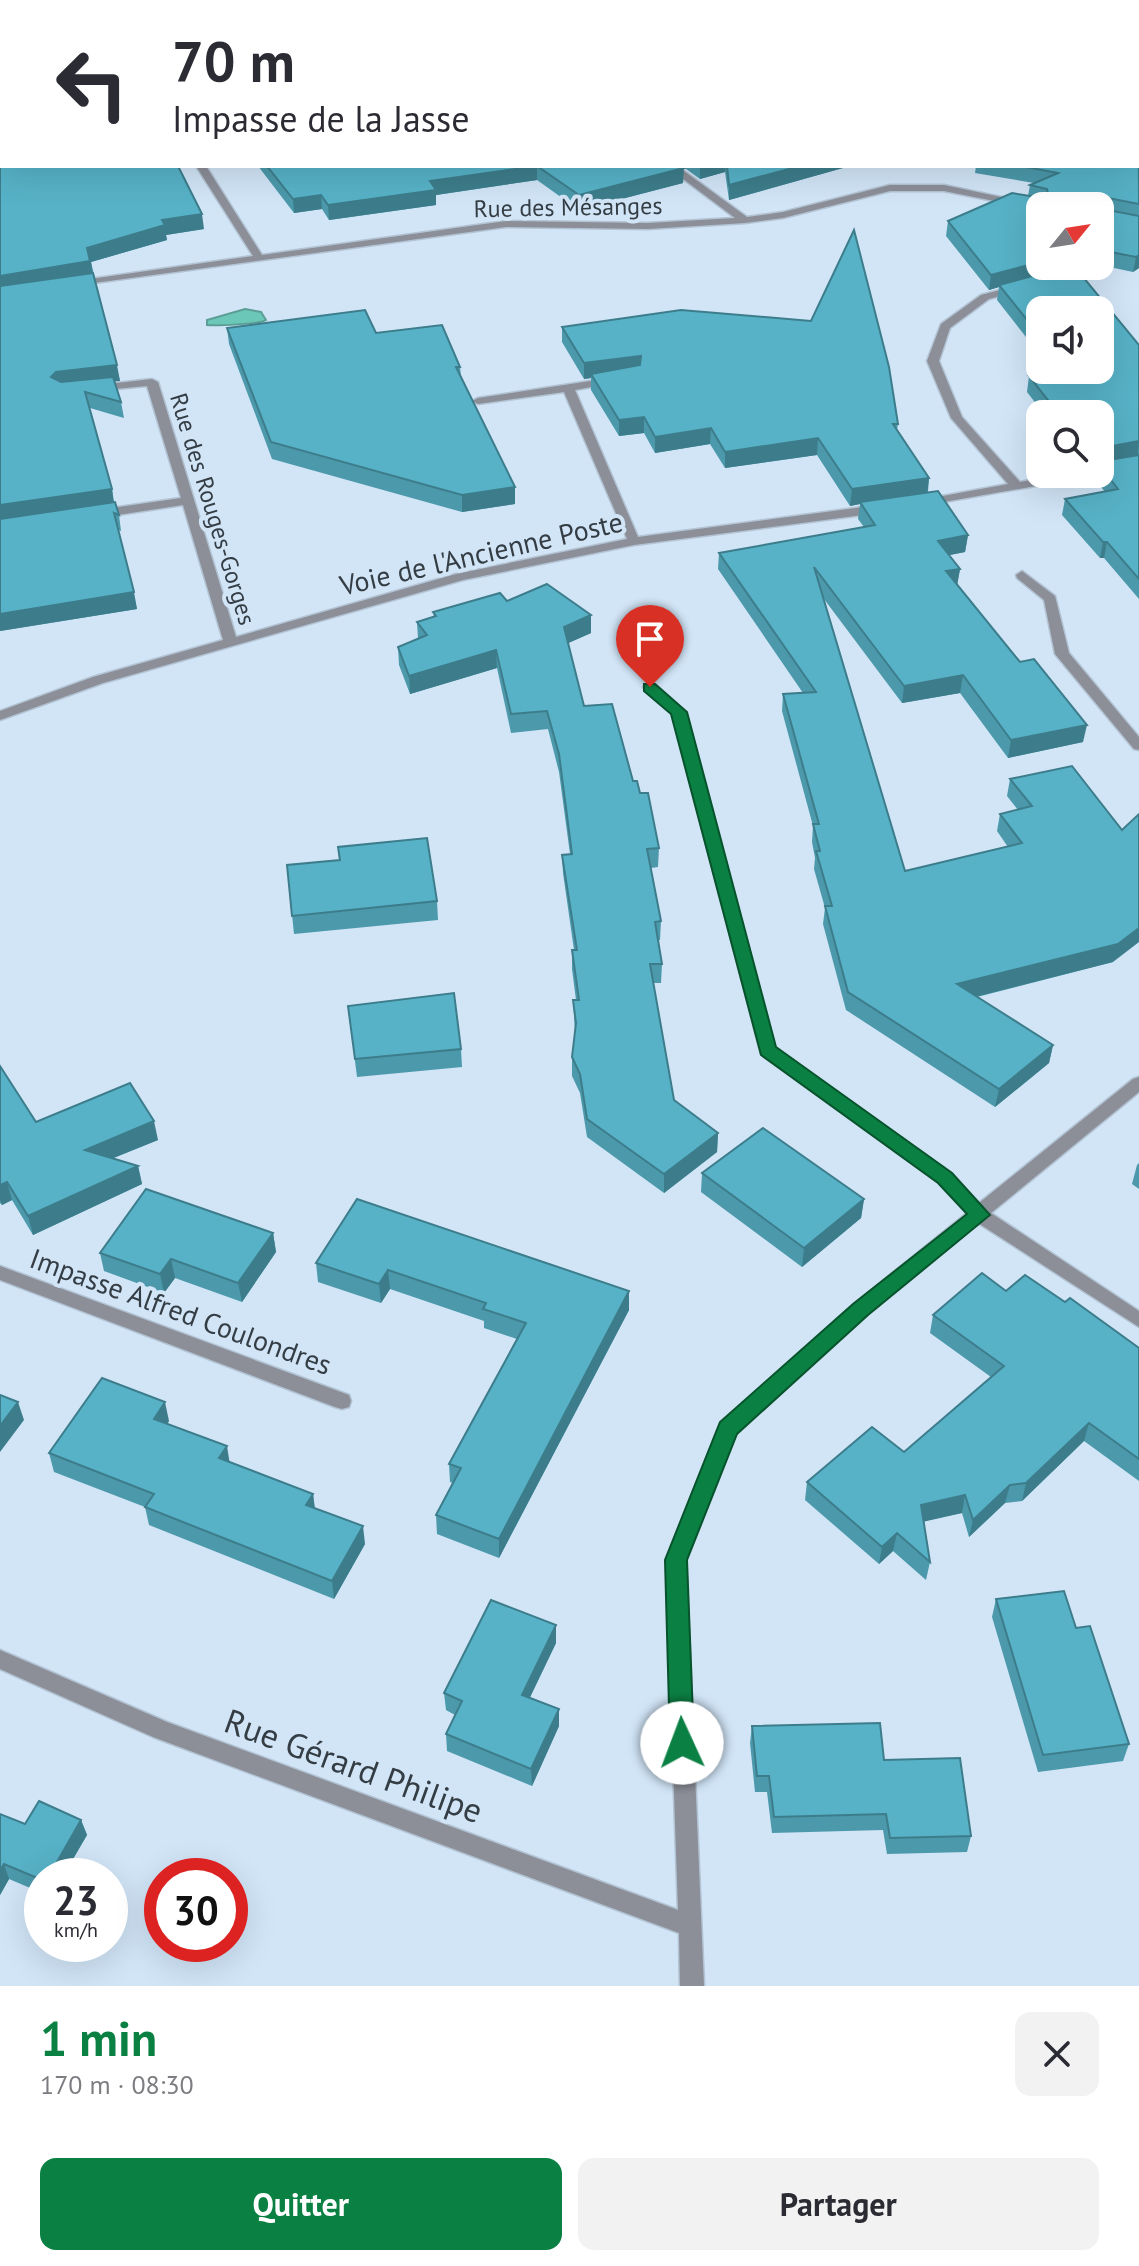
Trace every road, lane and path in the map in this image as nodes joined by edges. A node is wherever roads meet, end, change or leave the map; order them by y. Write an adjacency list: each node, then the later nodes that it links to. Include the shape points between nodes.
1 (202, 168): 5 (street)
2 (674, 168): 4 (street)
3 (1026, 205): 4 (street, Rue des Mésanges, via 917,186)
4 (745, 220): 5 (street, Rue des Mésanges, via 648,226 506,224)
5 (259, 258): 7 (street, Rue des Mésanges)
6 (1029, 285): 13 (street, via 985,297 945,326 933,361 957,418)
7 (61, 286)
8 (622, 379): 9 (street)
9 (568, 388): 11 (street); 18 (street)
10 (78, 390): 14 (street, Rue des Rouges-Gorges, via 152,382)
11 (478, 401)
12 (1026, 484): 13 (street)
13 (1017, 486): 15 (street)
14 (187, 501): 17 (street); 20 (street, Rue des Rouges-Gorges)
15 (910, 505)
16 (896, 507): 18 (street, Voie de l'Ancienne Poste)
17 (78, 517)
18 (634, 541): 20 (street, Voie de l'Ancienne Poste, via 461,577)
19 (1022, 575): 23 (street, via 1050,599 1062,654)
20 (231, 643): 22 (street, Voie de l'Ancienne Poste, via 98,680)
21 (650, 687): 25 (street, via 679,712 767,1050 945,1178)
22 (0, 716)
23 (1139, 746)
24 (1139, 1083): 25 (street)
25 (980, 1215): 27 (street); 30 (street, via 860,1309 728,1429 676,1560)
26 (0, 1273): 28 (street, Impasse Alfred Coulondres)
27 (1139, 1320)
28 (342, 1401)
29 (0, 1659): 30 (street, Rue Gérard Philipe, via 161,1730)
30 (688, 1925): 31 (street)
31 (692, 1986)

